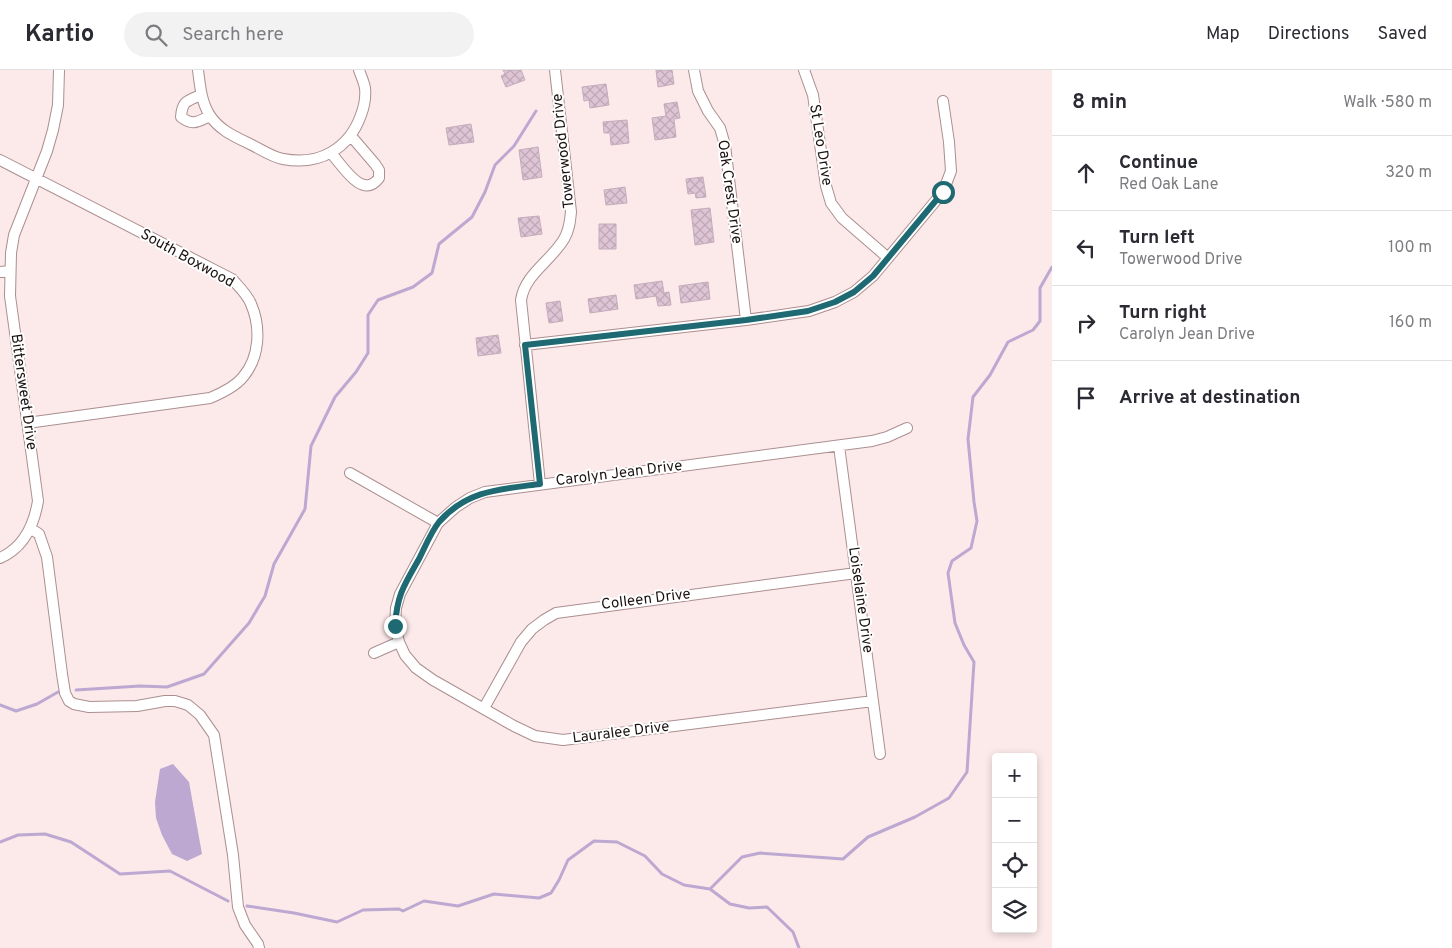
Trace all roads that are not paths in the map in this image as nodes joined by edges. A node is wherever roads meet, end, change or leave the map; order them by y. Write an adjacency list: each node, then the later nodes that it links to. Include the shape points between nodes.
1 (60, 70): 13 (street, Bittersweet Drive, via 53,130)
2 (198, 70): 7 (street)
3 (359, 70): 10 (street, via 365,89 364,106)
4 (555, 70): 17 (street, Towerwood Drive, via 570,226 564,240 522,290)
5 (694, 70): 16 (street, Oak Crest Drive, via 698,91 720,128 724,145)
6 (804, 70): 14 (street, St Leo Drive, via 813,95 831,203 853,229)
7 (201, 95): 9 (street); 9 (street, via 186,101 181,117 188,122 196,122)
8 (943, 101): 14 (street, via 951,171 943,192)
9 (210, 116): 11 (street, via 232,135 281,159 308,160)
10 (351, 136): 11 (street); 11 (street, via 379,170 375,184 368,186 355,180)
11 (331, 153)
12 (0, 160): 13 (street, South Boxwood)
13 (35, 179): 15 (street, Bittersweet Drive, via 14,235); 18 (street, South Boxwood, via 232,280 251,302 258,331 255,354 243,377 210,398)
14 (887, 257): 16 (street, via 867,281 835,302 808,311)
15 (5, 272): 18 (street, Bittersweet Drive)
16 (746, 320): 17 (street)
17 (525, 345): 22 (street, Towerwood Drive)
18 (27, 423): 24 (street, Bittersweet Drive, via 38,501)
19 (907, 428): 20 (street, Carolyn Jean Drive, via 872,441)
20 (839, 446): 22 (street, Carolyn Jean Drive); 26 (street, Loiselaine Drive)
21 (350, 473): 23 (street)
22 (540, 484): 23 (street, Carolyn Jean Drive, via 485,492 456,507)
23 (438, 523): 27 (street, Carolyn Jean Drive, via 400,594 395,626)
24 (30, 528): 25 (street, Bittersweet Drive, via 17,546); 32 (street, via 39,534 47,556 62,674 69,701 90,707 175,701 188,705 214,735 233,855 236,899)
25 (0, 558)
26 (856, 573): 29 (street, Loiselaine Drive); 30 (street, Colleen Drive, via 556,613 532,629 521,642)
27 (400, 642): 28 (street); 30 (street, Lauralee Drive, via 405,655 416,668)
28 (374, 653)
29 (873, 701): 30 (street, Lauralee Drive, via 563,740 536,736); 31 (street, Loiselaine Drive)
30 (484, 708)
31 (880, 754)
32 (258, 948)

